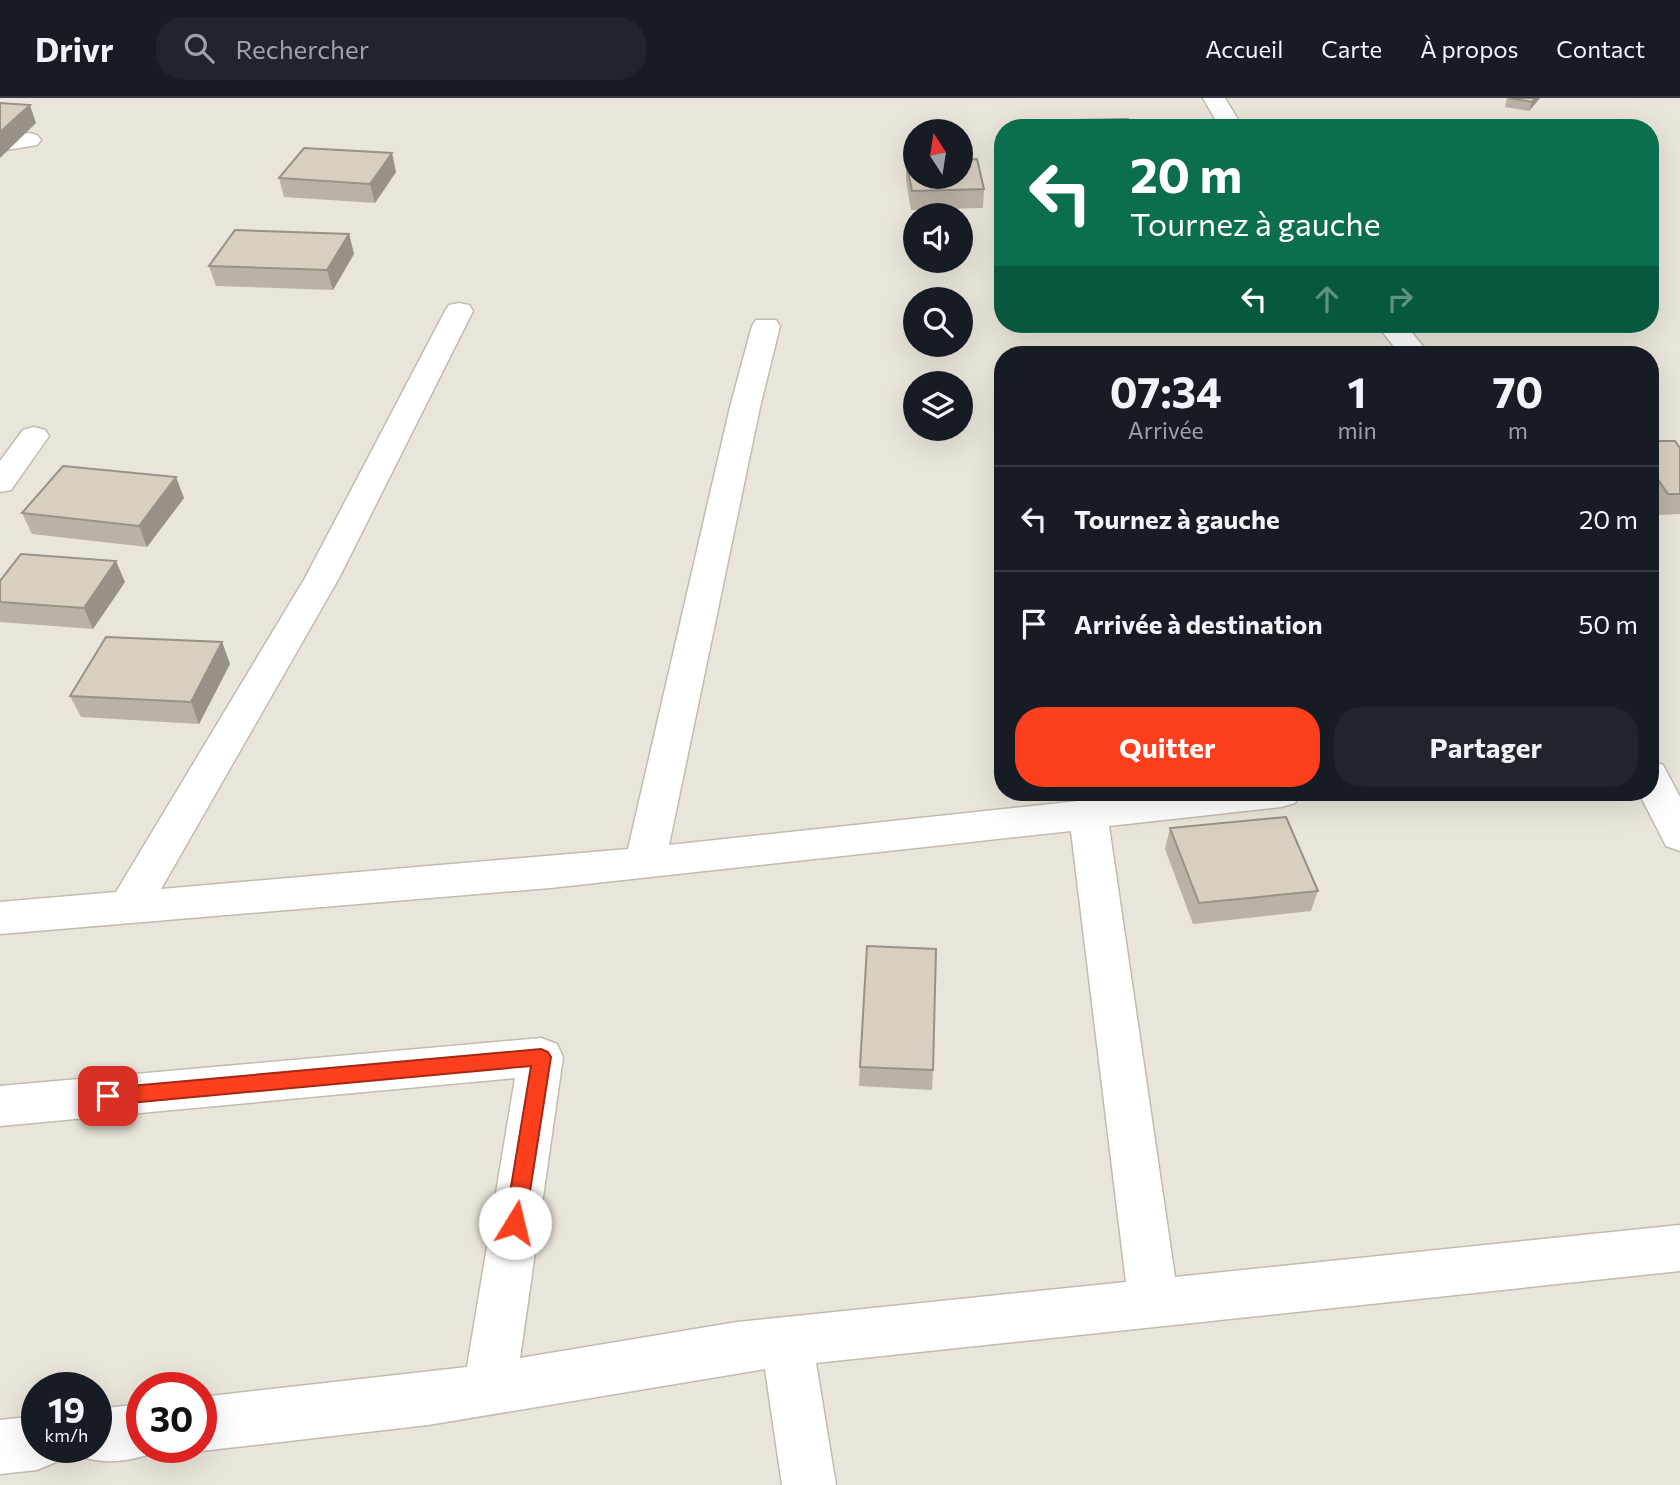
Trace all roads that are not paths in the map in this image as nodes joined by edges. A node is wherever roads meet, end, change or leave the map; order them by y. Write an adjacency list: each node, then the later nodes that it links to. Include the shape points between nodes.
1 (1214, 98): 2 (street)
2 (1227, 119)
3 (29, 140): 4 (street)
4 (0, 144)
5 (459, 311): 14 (street, via 322,578)
6 (766, 326): 13 (street)
7 (34, 436): 8 (street)
8 (0, 483)
9 (1659, 793): 12 (street)
10 (1207, 801): 11 (street)
11 (1088, 814): 13 (street); 18 (street)
12 (1680, 836)
13 (645, 862): 14 (street)
14 (129, 907): 15 (street)
15 (3, 923)
16 (0, 1106): 20 (street, via 541,1057)
17 (1680, 1248): 18 (street)
18 (1154, 1303): 19 (street)
19 (787, 1342): 20 (street); 24 (street)
20 (489, 1389): 21 (street)
21 (217, 1422)
22 (21, 1445): 23 (street)
23 (0, 1447)
24 (809, 1485)

